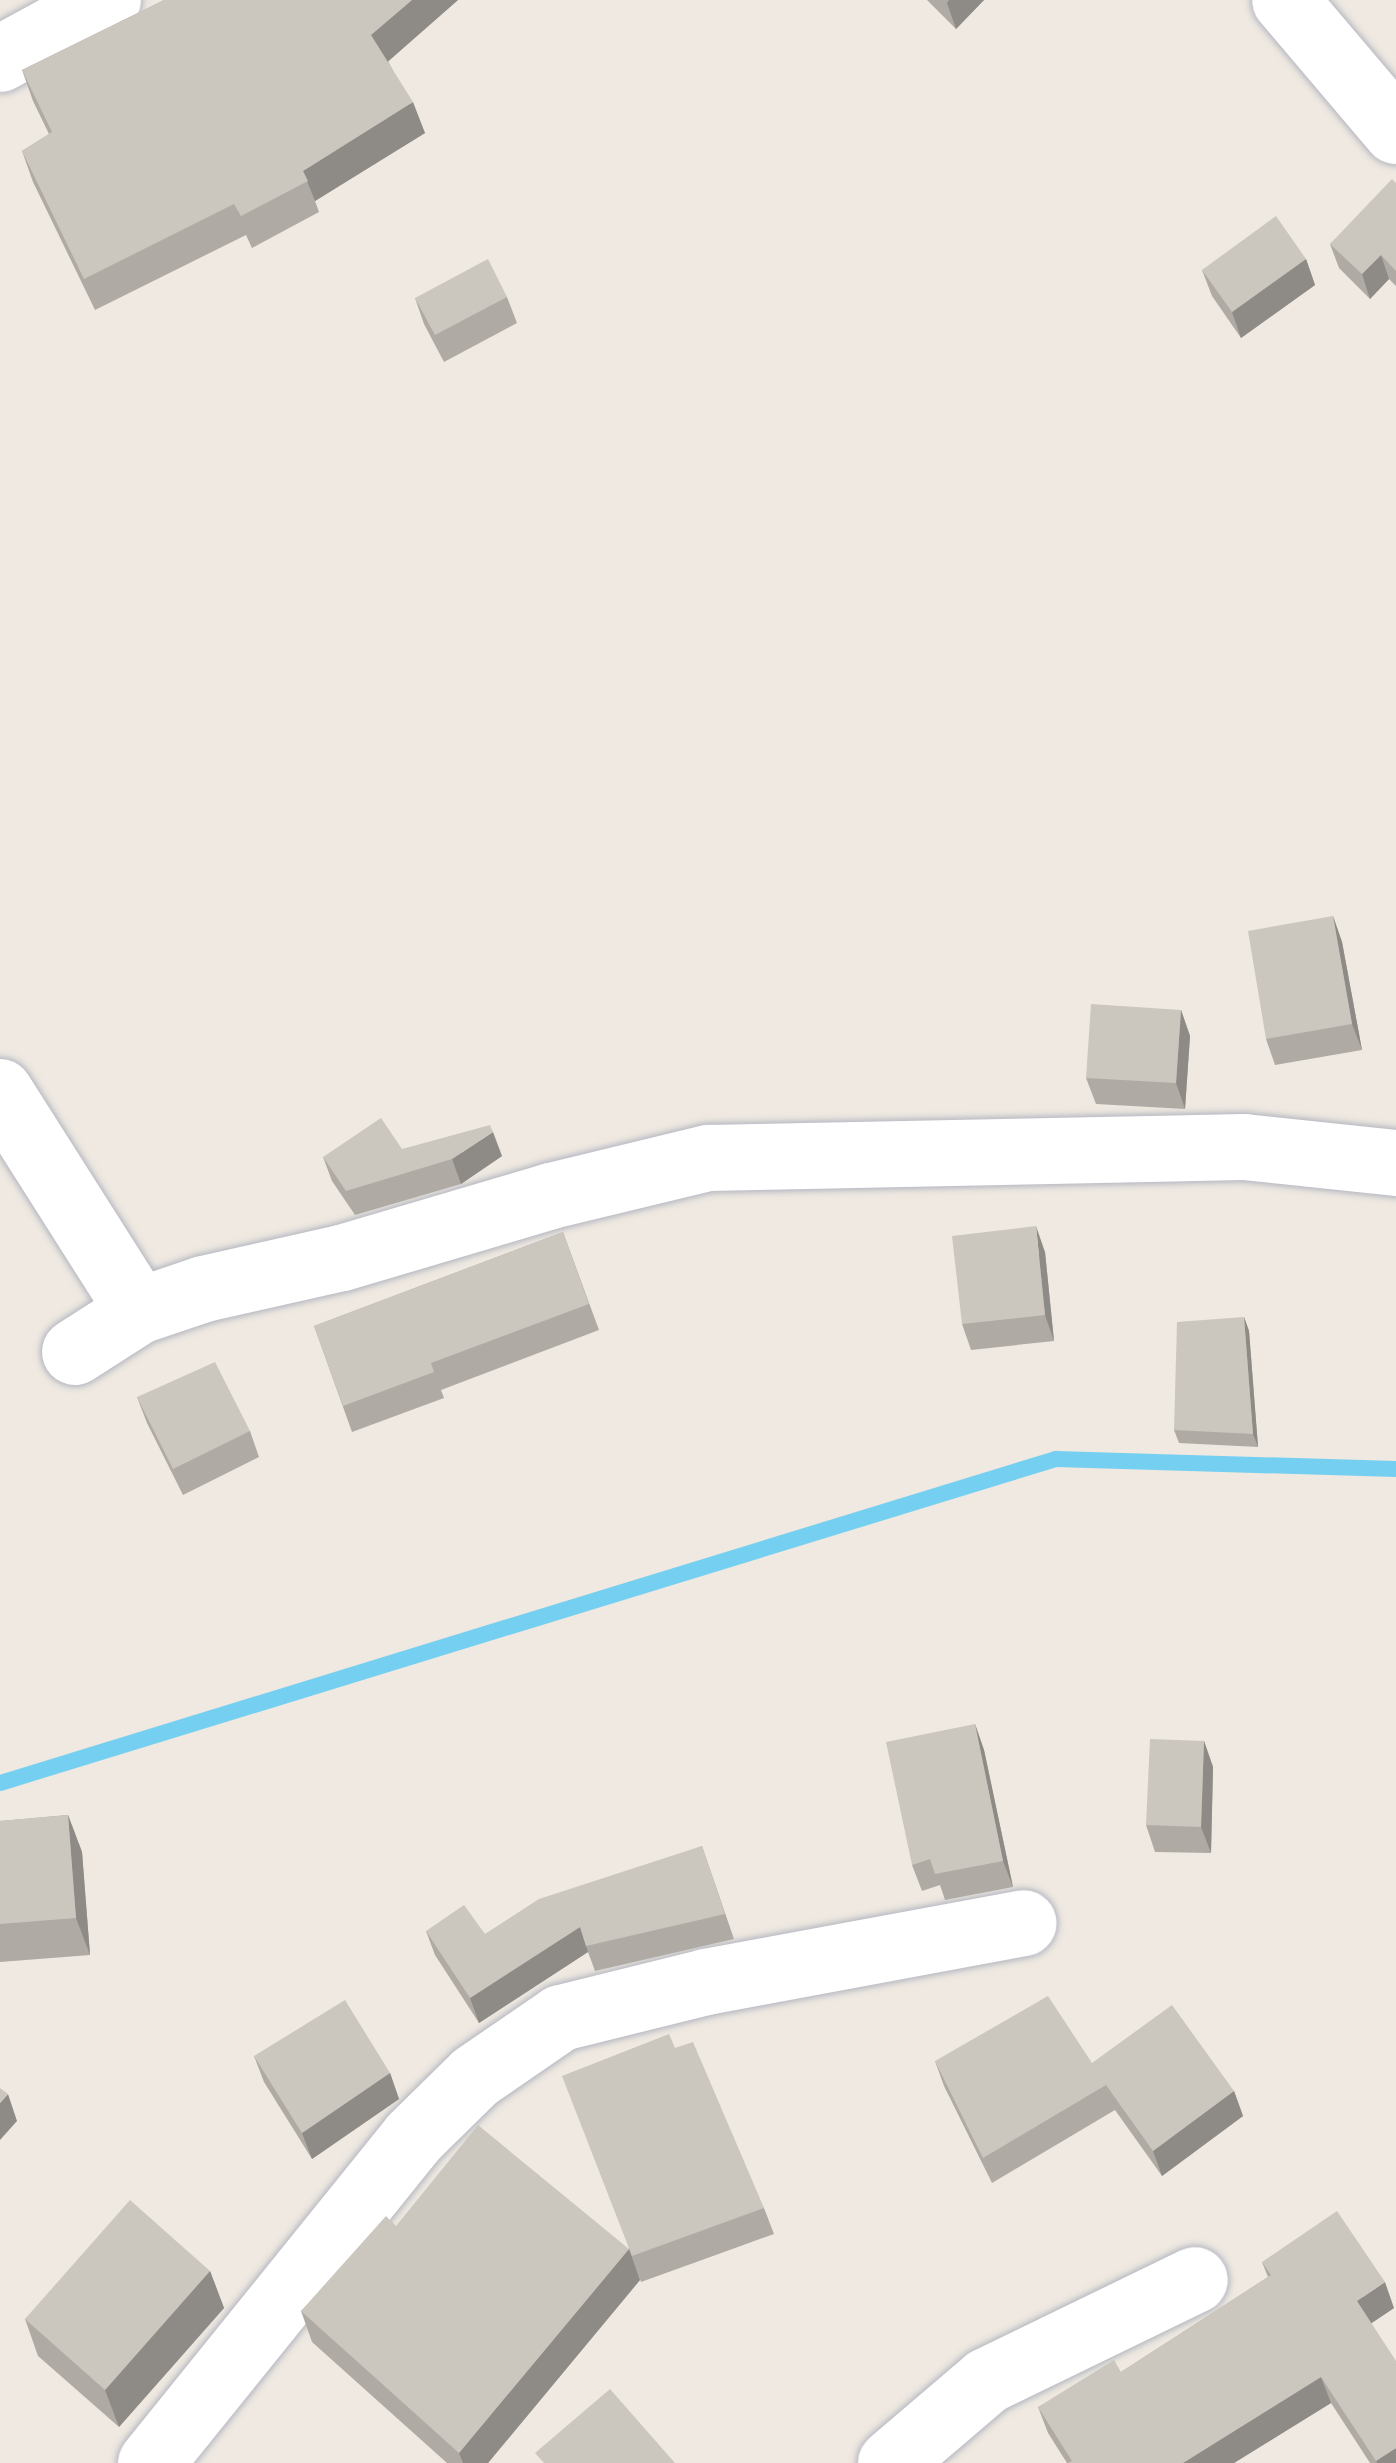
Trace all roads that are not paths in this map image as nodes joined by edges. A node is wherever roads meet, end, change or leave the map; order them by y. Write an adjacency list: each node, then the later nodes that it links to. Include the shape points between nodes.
1 (108, 0): 3 (street)
2 (1285, 0): 4 (street)
3 (0, 59)
4 (1396, 131)
5 (0, 1092): 7 (street)
6 (1396, 1163): 7 (street, via 1244,1147 709,1158)
7 (139, 1311): 8 (street)
8 (75, 1352)
9 (1024, 1923): 11 (street, via 706,1982 561,2018 475,2077 413,2138)
10 (1195, 2280): 12 (street, via 987,2381)
11 (151, 2463)
12 (891, 2463)

